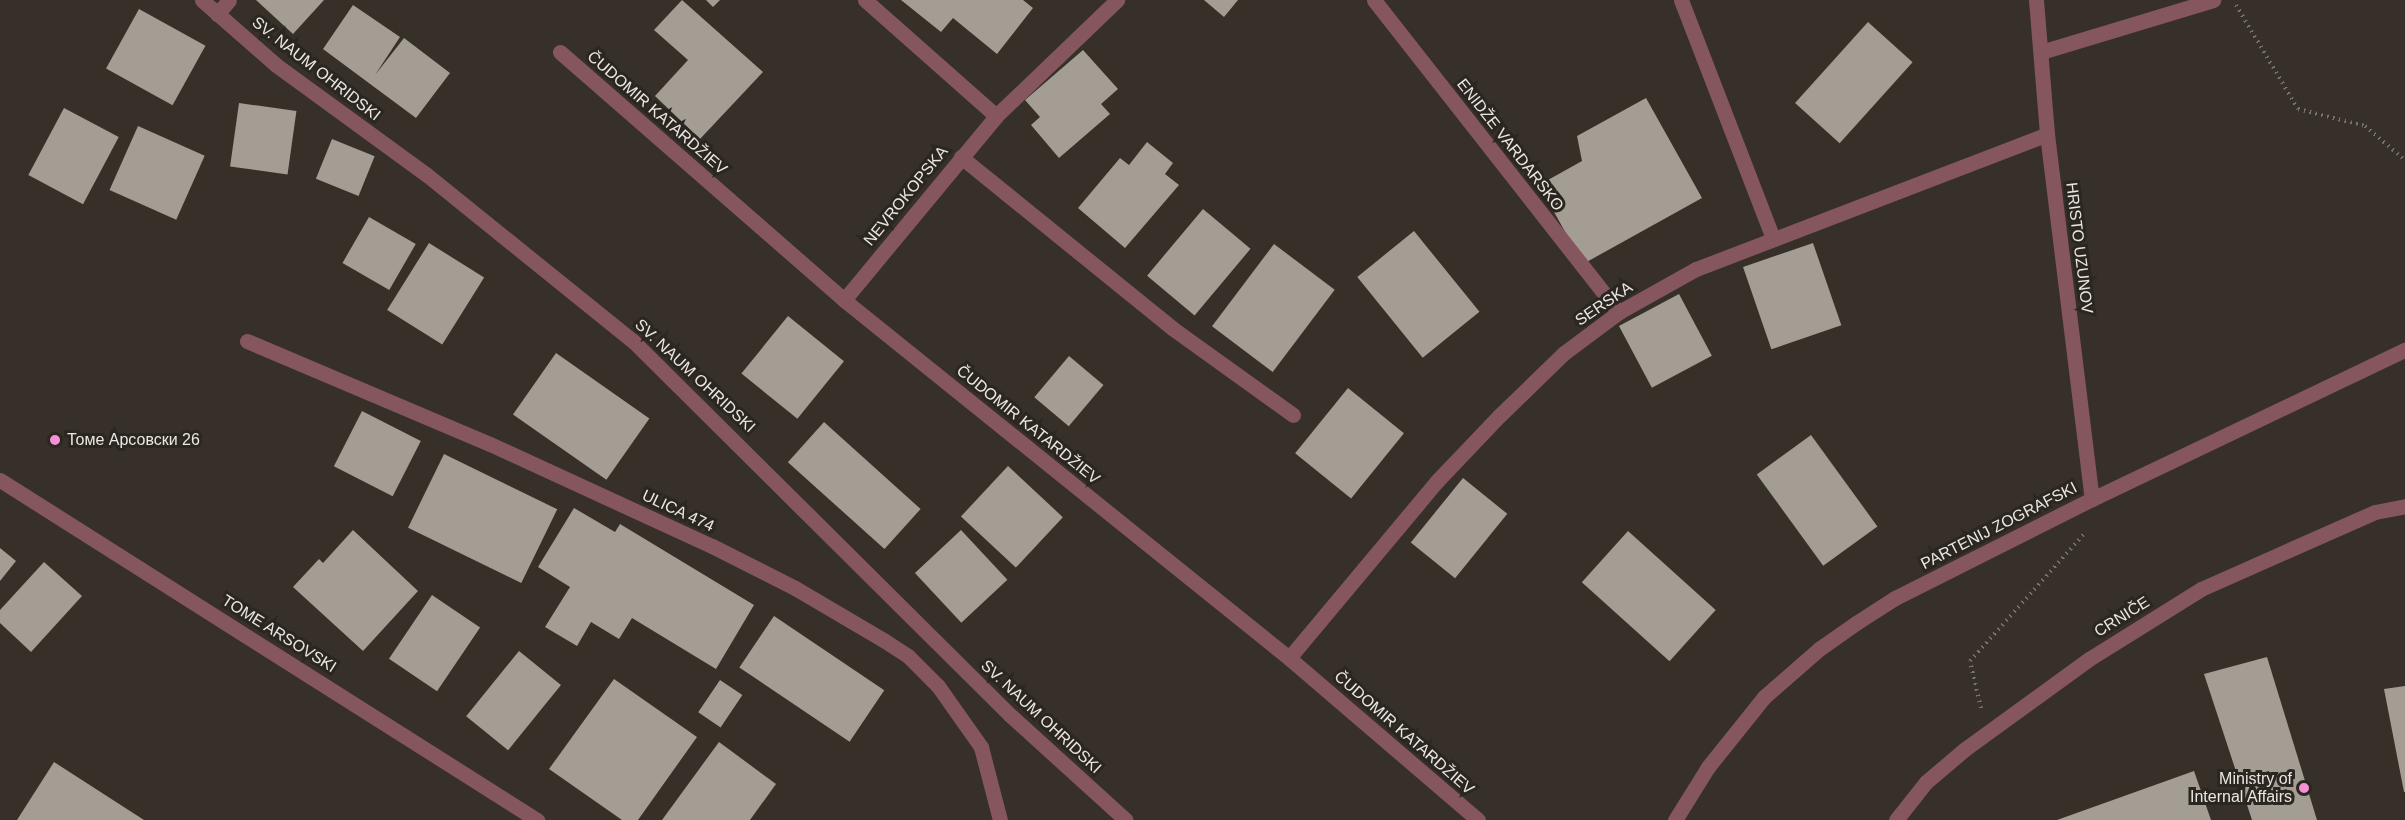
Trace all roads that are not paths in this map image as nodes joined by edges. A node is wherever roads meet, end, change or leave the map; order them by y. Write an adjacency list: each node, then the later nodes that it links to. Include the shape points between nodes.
1 (202, 0): 9 (street, SV. NAUM OHRIDSKI)
2 (229, 0): 9 (street)
3 (865, 0): 12 (street)
4 (1117, 0): 12 (street, NEVROKOPSKA)
5 (1374, 0): 17 (street, ENIDŽE VARDARSKO)
6 (1681, 0): 15 (street)
7 (2036, 0): 11 (street, HRISTO UZUNOV)
8 (2212, 0): 11 (street)
9 (217, 15): 27 (street, SV. NAUM OHRIDSKI, via 276,65 427,175 633,341 1010,715)
10 (560, 52): 16 (street, ČUDOMIR KATARDŽIEV)
11 (2041, 52): 13 (street, HRISTO UZUNOV)
12 (996, 117): 14 (street, NEVROKOPSKA)
13 (2047, 134): 15 (street, SERSKA); 22 (street, HRISTO UZUNOV)
14 (961, 157): 16 (street, NEVROKOPSKA); 20 (street, via 1172,328)
15 (1773, 238): 17 (street, SERSKA, via 1696,269)
16 (844, 300): 24 (street, ČUDOMIR KATARDŽIEV)
17 (1619, 312): 24 (street, SERSKA, via 1564,353 1499,416 1429,490)
18 (247, 341): 26 (street, ULICA 474, via 490,444 712,546 795,588 885,641 908,656 938,686 976,738)
19 (2405, 350): 22 (street, PARTENIJ ZOGRAFSKI)
20 (1293, 415)
21 (0, 480): 25 (street, TOME ARSOVSKI)
22 (2092, 500): 29 (street, PARTENIJ ZOGRAFSKI, via 1895,598 1819,649 1764,697 1740,725)
23 (2405, 506): 30 (street, CRNIČE, via 2355,520 2201,589 2089,659 1987,733 1926,782)
24 (1289, 658): 28 (street, ČUDOMIR KATARDŽIEV)
25 (537, 820)
26 (1000, 820)
27 (1126, 820)
28 (1478, 820)
29 (1675, 820)
30 (1896, 820)

